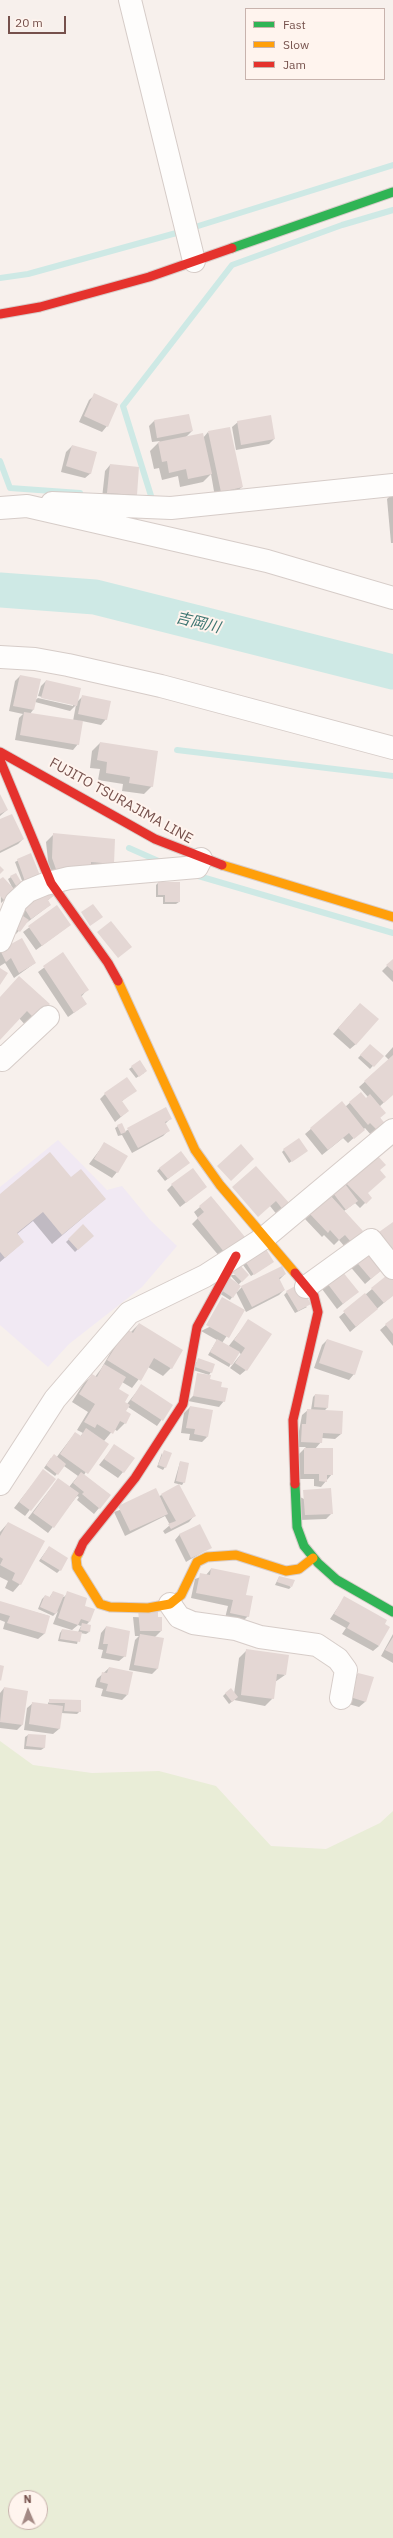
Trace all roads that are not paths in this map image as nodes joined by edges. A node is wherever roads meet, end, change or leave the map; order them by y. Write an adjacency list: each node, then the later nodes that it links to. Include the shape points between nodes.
1 (130, 0): 3 (street)
2 (393, 192): 3 (street)
3 (194, 261): 4 (street, via 102,291)
4 (0, 314)
5 (393, 485): 6 (street, via 171,508 62,502)
6 (27, 506): 7 (street); 8 (street, via 267,561)
7 (0, 508)
8 (393, 598)
9 (0, 657): 10 (street, via 35,659 161,686)
10 (393, 748)
11 (0, 752): 13 (street, FUJITO TSURAJIMA LINE, via 155,839)
12 (0, 760): 14 (street)
13 (201, 859): 14 (street, via 197,868 69,878); 15 (street, FUJITO TSURAJIMA LINE)
14 (51, 882): 16 (street, via 28,891 16,902); 20 (street, via 108,963 126,995 175,1110 195,1150)
15 (393, 916)
16 (0, 941)
17 (48, 1017): 18 (street, via 2,1060)
18 (0, 1057)
19 (393, 1130): 20 (street)
20 (264, 1238): 21 (street); 23 (street)
21 (236, 1256): 24 (street, via 205,1276 129,1313 55,1399); 26 (street, via 198,1327 183,1404 135,1478 82,1543 76,1558 83,1579 100,1604 110,1607 148,1608)
22 (393, 1268): 23 (street, via 371,1240)
23 (306, 1287): 25 (street, via 314,1296 318,1324 298,1394 292,1441 297,1527 304,1546)
24 (0, 1484)
25 (313, 1558): 26 (street, via 299,1569 286,1571 236,1555 207,1557 197,1562 181,1595); 27 (street, via 337,1580)
26 (170, 1604): 28 (street, via 179,1617 193,1623 236,1629 260,1637 317,1645 338,1659 346,1670)
27 (393, 1612)
28 (341, 1698)

